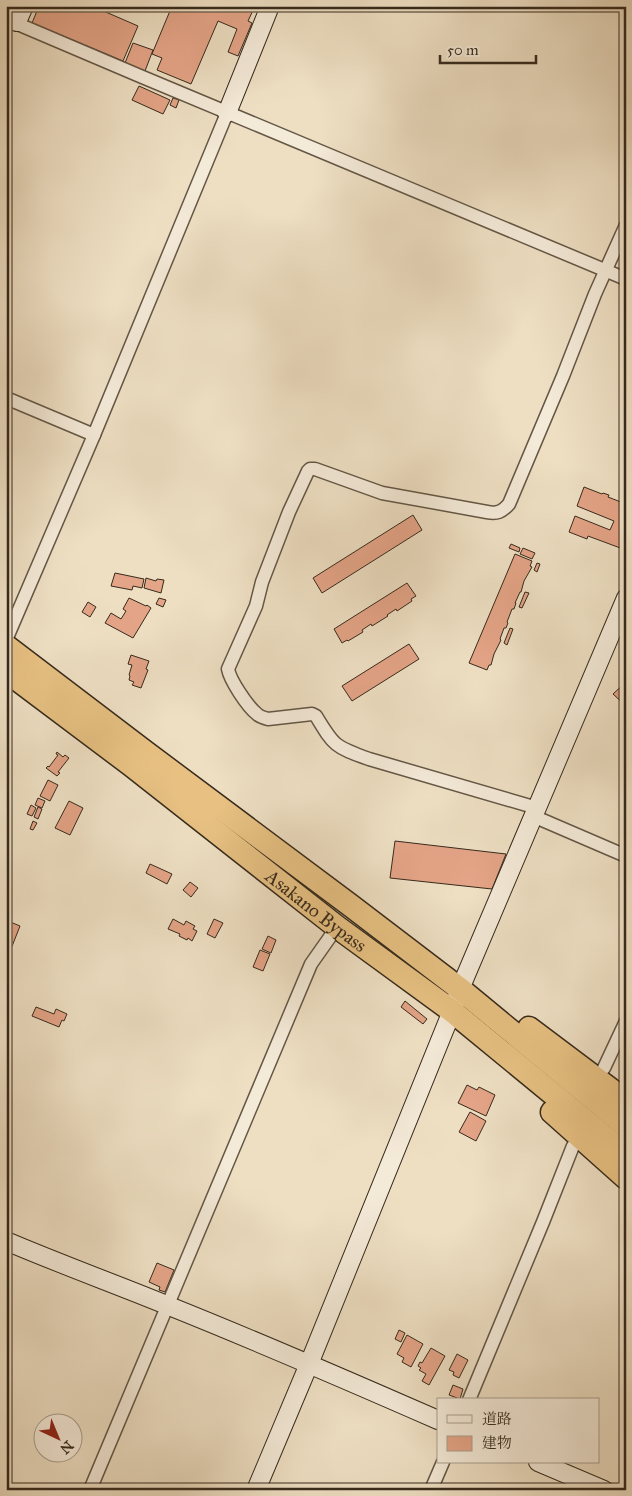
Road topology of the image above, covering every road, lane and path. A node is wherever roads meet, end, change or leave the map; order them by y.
1 (270, 6) edge
2 (16, 16) edge
3 (227, 113) junction
4 (626, 225) edge
5 (606, 271) junction
6 (626, 279) edge
7 (6, 398) edge
8 (94, 435) junction
9 (626, 598) edge
10 (6, 640) edge
11 (6, 646) edge
12 (6, 671) edge
13 (535, 812) junction
14 (626, 856) edge
15 (337, 926) junction
16 (460, 989) junction
17 (452, 1011) junction
18 (626, 1020) edge
19 (604, 1068) dead end
20 (626, 1100) edge
21 (626, 1126) edge
22 (574, 1139) junction
23 (626, 1154) edge
24 (626, 1178) edge
25 (6, 1240) edge
26 (168, 1305) junction
27 (309, 1364) junction
28 (470, 1398) edge
29 (437, 1420) edge
30 (442, 1464) edge
31 (543, 1464) edge
32 (90, 1490) edge
33 (256, 1490) edge
34 (431, 1490) edge
35 (604, 1490) edge

1 - 3 street
2 - 3 street
3 - 5 street
3 - 8 street
4 - 5 street
5 - 6 street
5 - 13 street
7 - 8 street
8 - 10 street
9 - 13 street
11 - 16 highway, Asakano Bypass
12 - 15 highway, Asakano Bypass
13 - 14 street
13 - 16 street
15 - 17 highway, Asakano Bypass
15 - 26 street
16 - 17 street
16 - 20 highway
16 - 21 highway, Asakano Bypass
17 - 22 highway
17 - 23 highway, Asakano Bypass
17 - 27 street
18 - 19 street
22 - 24 highway
22 - 28 street
25 - 26 street
26 - 27 street
26 - 32 street
27 - 29 street
27 - 33 street
30 - 34 street
31 - 35 street

